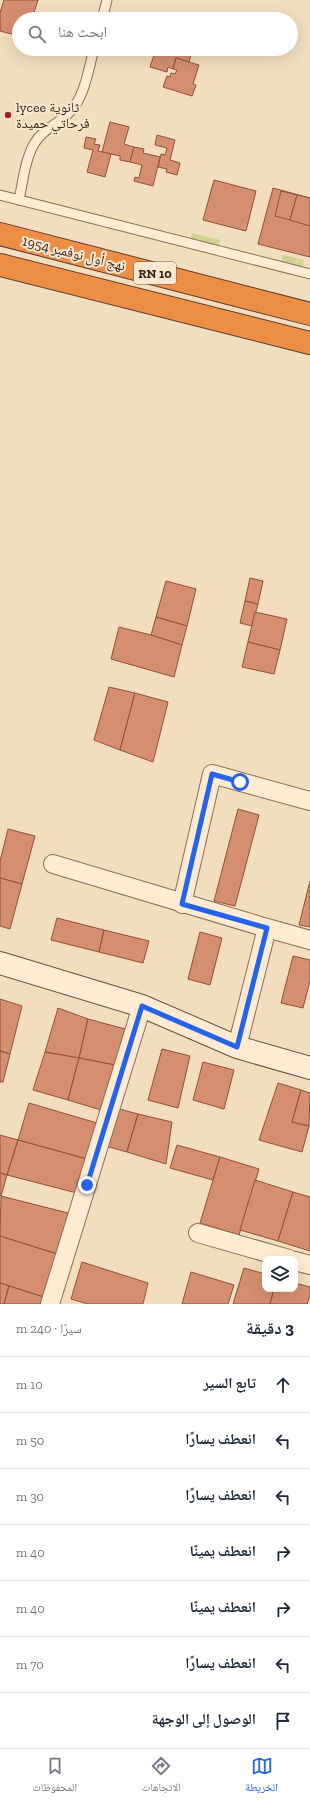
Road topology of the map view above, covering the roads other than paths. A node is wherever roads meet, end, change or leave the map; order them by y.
1 (107, 0) edge
2 (104, 12) edge
3 (92, 56) edge
4 (0, 195) edge
5 (19, 200) junction
6 (0, 234) edge
7 (0, 265) edge
8 (310, 274) edge
9 (227, 292) junction
10 (310, 314) edge
11 (221, 320) junction
12 (310, 343) edge
13 (310, 801) edge
14 (53, 864) dead end
15 (182, 904) junction
16 (267, 928) junction
17 (310, 940) edge
18 (0, 963) edge
19 (142, 1006) junction
20 (237, 1047) junction
21 (310, 1068) edge
22 (198, 1233) dead end
23 (278, 1256) edge
24 (298, 1262) edge
25 (310, 1265) edge
26 (50, 1304) edge

1 - 2 lane
3 - 5 lane
4 - 5 lane
5 - 8 lane
6 - 9 highway, نهج أول نوفمبر 1954 / RN 10
7 - 11 highway, RN 10
9 - 10 highway, نهج أول نوفمبر 1954 / RN 10
9 - 11 highway
11 - 12 highway, RN 10
13 - 15 street
14 - 15 street
15 - 16 street
16 - 17 street
16 - 20 street
18 - 19 street
19 - 20 street
19 - 26 street
20 - 21 street
22 - 23 street
24 - 25 street

